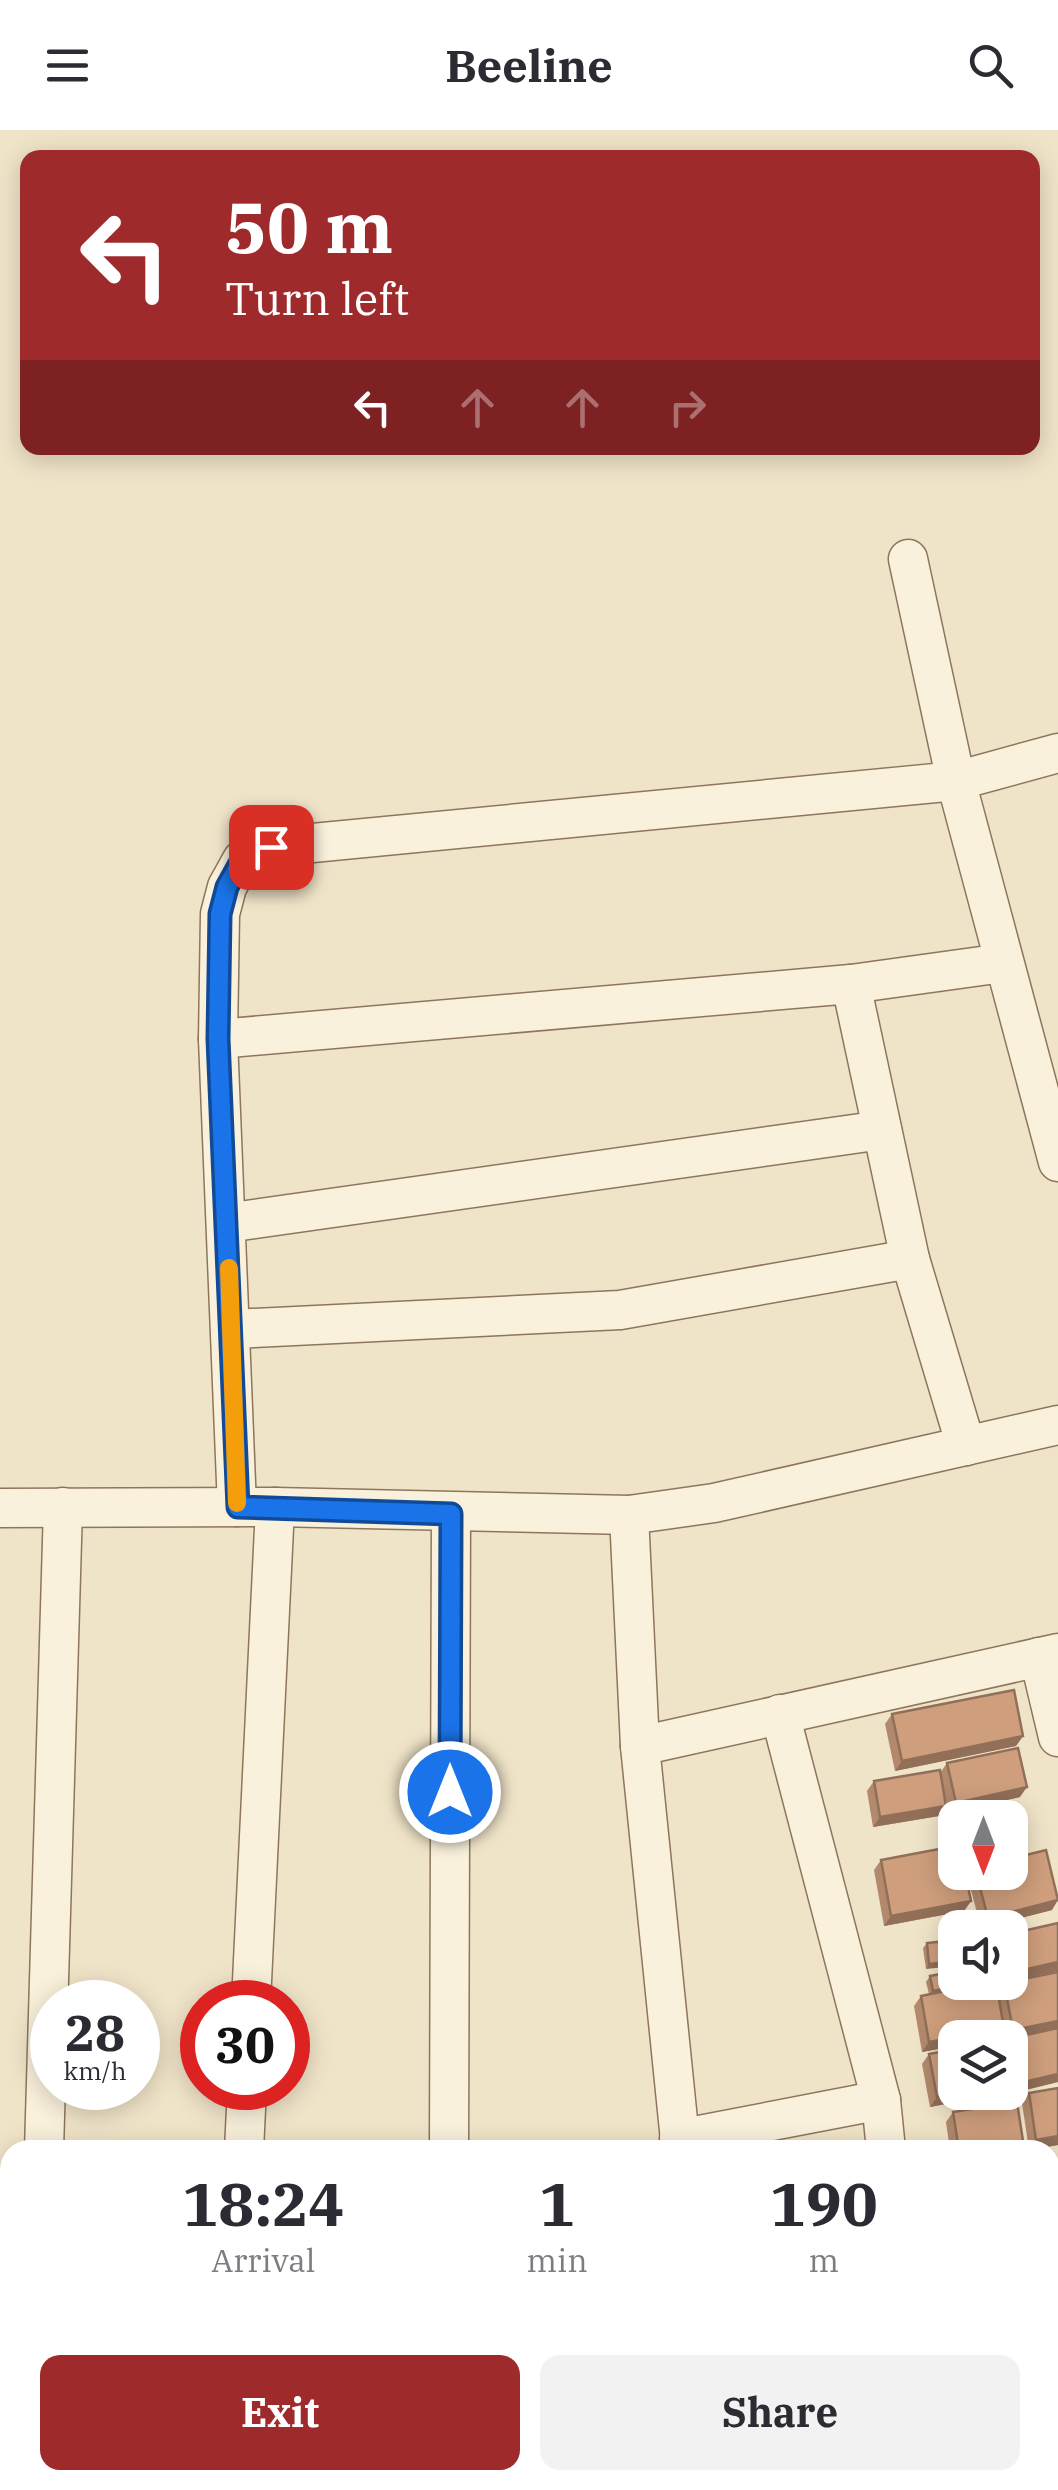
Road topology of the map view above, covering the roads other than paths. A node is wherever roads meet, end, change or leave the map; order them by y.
1 (908, 559) dead end
2 (1058, 754) edge
3 (956, 781) junction
4 (1003, 963) junction
5 (851, 984) junction
6 (218, 1039) junction
7 (882, 1130) junction
8 (1058, 1162) edge
9 (226, 1223) junction
10 (910, 1259) junction
11 (233, 1329) junction
12 (1058, 1425) edge
13 (966, 1446) junction
14 (63, 1507) junction
15 (256, 1507) junction
16 (0, 1508) edge
17 (451, 1514) junction
18 (629, 1515) junction
19 (1048, 1655) edge
20 (780, 1714) junction
21 (1058, 1737) edge
22 (640, 1746) junction
23 (251, 1980) edge
24 (881, 2100) junction
25 (246, 2110) edge
26 (44, 2140) edge
27 (244, 2140) edge
28 (449, 2140) edge
29 (680, 2140) edge
30 (698, 2140) edge
31 (885, 2140) edge

1 - 3 street
2 - 3 street
3 - 4 street
3 - 6 street
4 - 5 street
4 - 8 street
5 - 6 street
5 - 7 street
6 - 9 street
7 - 9 street
7 - 10 street
9 - 11 street
10 - 11 street
10 - 13 street
11 - 15 street
12 - 13 street
13 - 18 street
14 - 15 street
14 - 16 street
14 - 26 street
15 - 17 street
15 - 23 street
17 - 18 street
17 - 28 street
18 - 22 street
19 - 20 street
19 - 21 street
20 - 22 street
20 - 24 street
22 - 29 street
24 - 30 street
24 - 31 street
25 - 27 street

